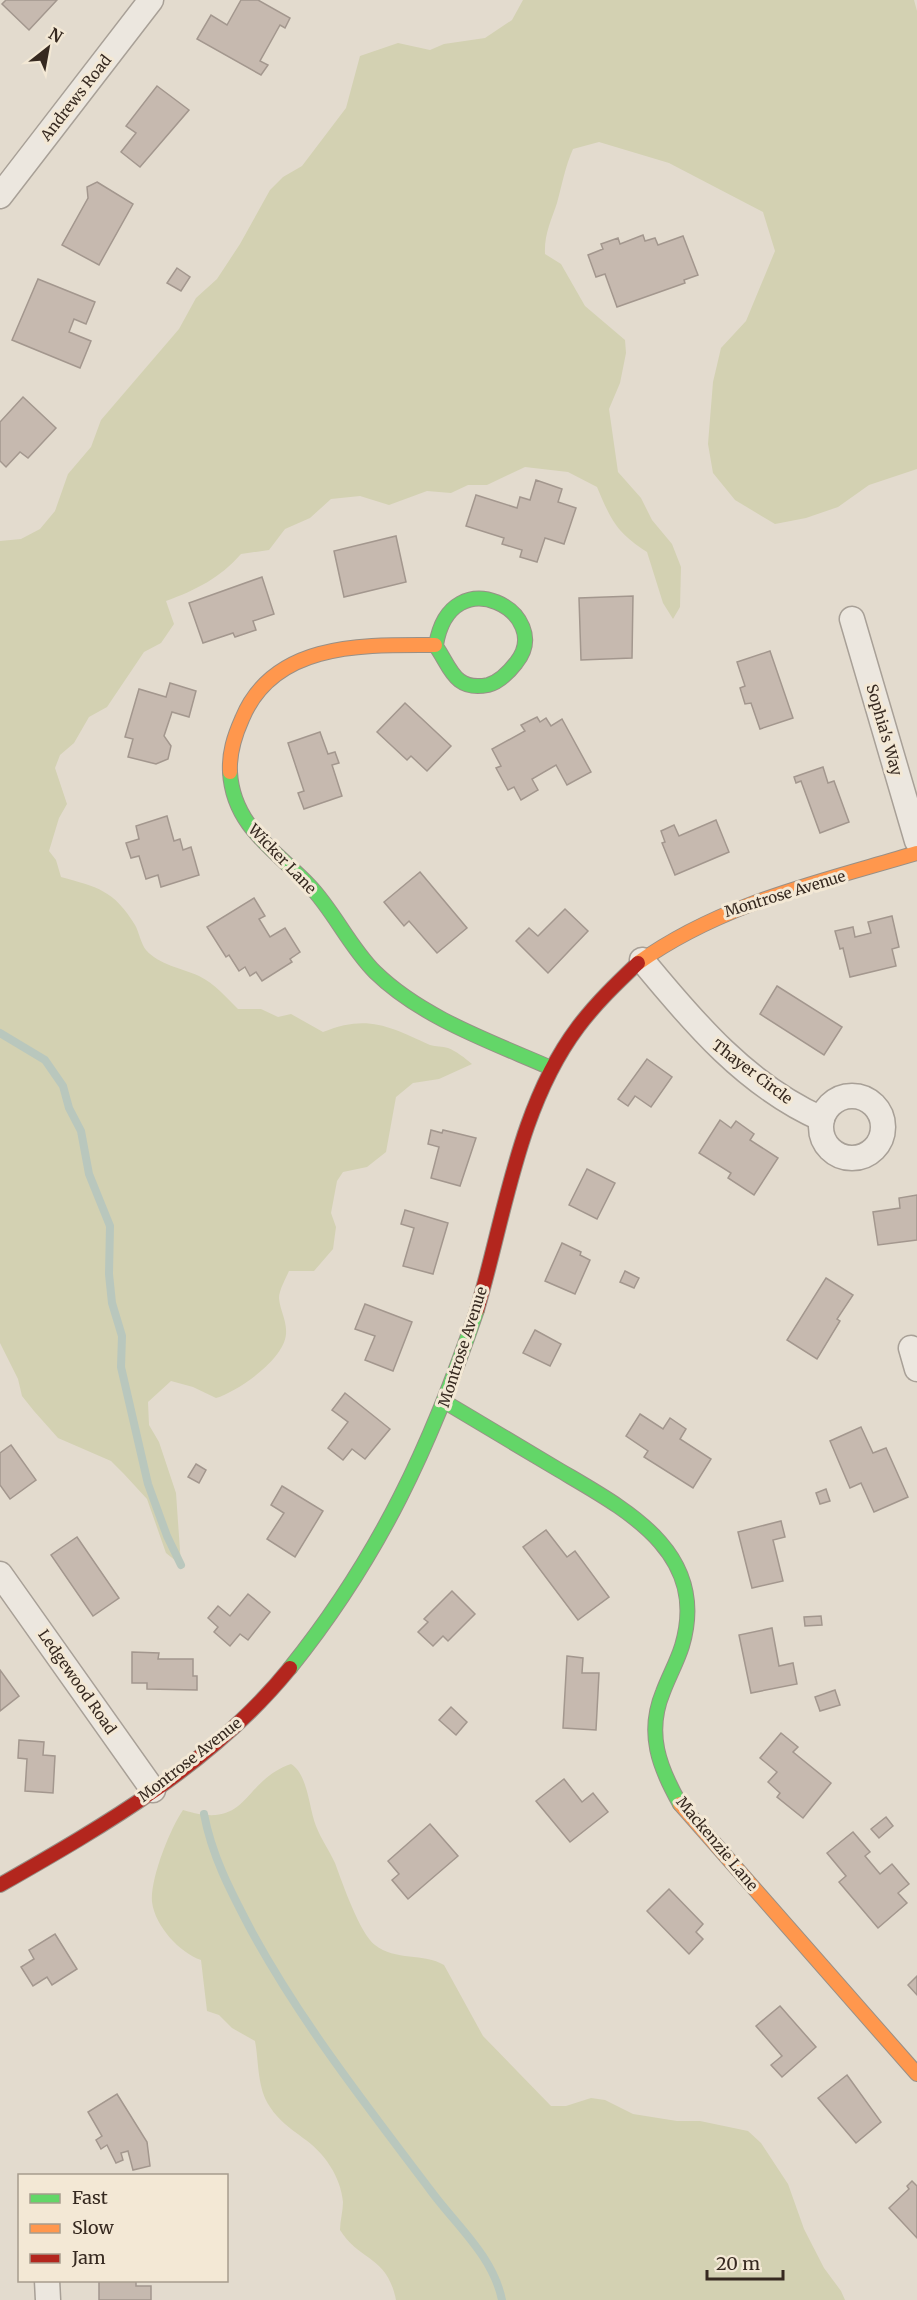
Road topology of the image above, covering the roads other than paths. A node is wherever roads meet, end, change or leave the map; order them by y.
1 (151, 0) edge
2 (0, 196) edge
3 (852, 619) dead end
4 (436, 645) junction
5 (917, 841) edge
6 (917, 853) edge
7 (642, 960) junction
8 (551, 1068) junction
9 (822, 1119) dead end
10 (445, 1402) junction
11 (0, 1574) edge
12 (153, 1790) junction
13 (0, 1886) edge
14 (917, 2074) edge
15 (47, 2282) edge
16 (48, 2300) edge

1 - 2 street, Andrews Road
3 - 5 street, Sophia's Way
4 - 4 street
4 - 8 street, Wicker Lane
6 - 7 street, Montrose Avenue
7 - 8 street, Montrose Avenue
7 - 9 street, Thayer Circle
8 - 10 street, Montrose Avenue
10 - 12 street, Montrose Avenue
10 - 14 street, Mackenzie Lane
11 - 12 street, Ledgewood Road
12 - 13 street, Montrose Avenue
15 - 16 street

